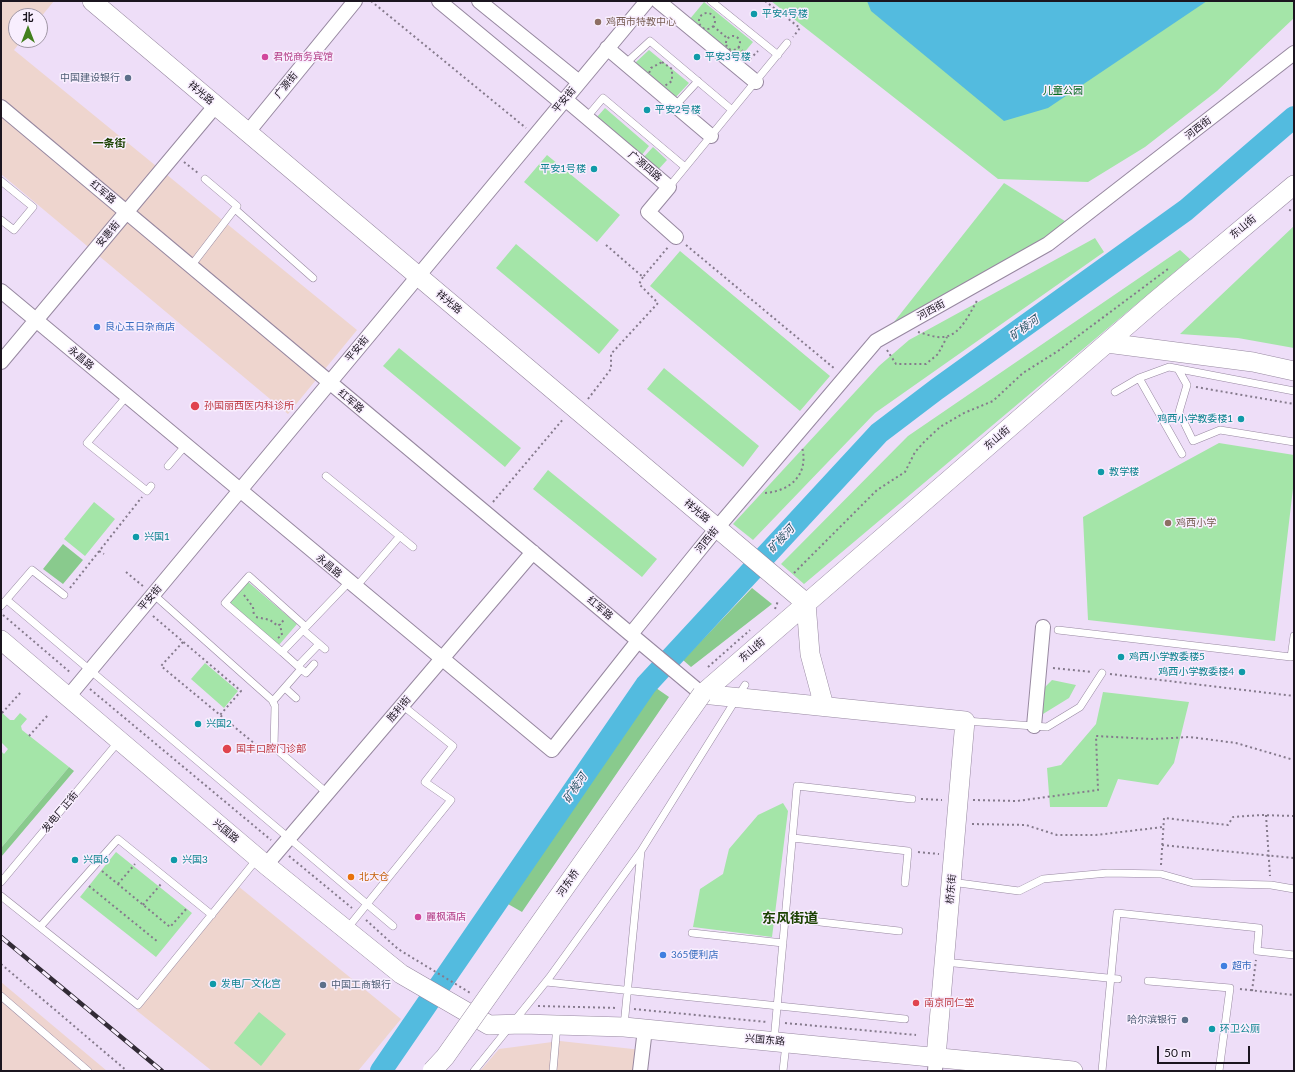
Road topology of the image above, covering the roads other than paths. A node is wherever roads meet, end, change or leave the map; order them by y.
1 (92, 1) edge
2 (355, 1) edge
3 (439, 1) edge
4 (479, 1) edge
5 (647, 1) edge
6 (658, 1) edge
7 (711, 1) edge
8 (787, 43) road end
9 (607, 48) junction
10 (1294, 53) edge
11 (778, 55) junction
12 (625, 64) junction
13 (698, 81) junction
14 (579, 82) junction
15 (756, 82) junction
16 (564, 101) junction
17 (216, 105) junction
18 (675, 106) junction
19 (1, 107) edge
20 (732, 110) junction
21 (588, 117) junction
22 (248, 132) junction
23 (711, 136) junction
24 (685, 167) junction
25 (205, 179) road end
26 (1, 181) edge
27 (1294, 185) edge
28 (669, 187) junction
29 (235, 208) junction
30 (126, 212) junction
31 (1, 220) edge
32 (676, 237) road end
33 (191, 266) junction
34 (418, 276) junction
35 (313, 278) dead end
36 (1, 291) edge
37 (36, 320) junction
38 (1108, 342) junction
39 (1, 362) edge
40 (1178, 369) junction
41 (1294, 371) edge
42 (1138, 378) junction
43 (329, 382) junction
44 (1294, 391) edge
45 (1115, 392) dead end
46 (126, 396) junction
47 (1294, 442) edge
48 (186, 446) junction
49 (1182, 454) dead end
50 (168, 466) dead end
51 (326, 476) dead end
52 (149, 489) road end
53 (239, 491) junction
54 (717, 528) junction
55 (400, 536) junction
56 (413, 547) dead end
57 (533, 552) junction
58 (352, 585) junction
59 (153, 594) junction
60 (64, 595) road end
61 (7, 600) junction
62 (806, 603) junction
63 (1, 606) edge
64 (1043, 627) dead end
65 (304, 628) junction
66 (1058, 630) dead end
67 (1294, 636) edge
68 (633, 637) junction
69 (1, 640) edge
70 (282, 652) junction
71 (1293, 657) edge
72 (441, 660) junction
73 (314, 664) dead end
74 (300, 668) junction
75 (90, 670) junction
76 (1102, 674) road end
77 (285, 688) junction
78 (696, 689) junction
79 (741, 691) junction
80 (68, 697) junction
81 (296, 698) dead end
82 (273, 701) junction
83 (402, 705) junction
84 (824, 706) junction
85 (965, 721) junction
86 (1034, 726) junction
87 (120, 741) junction
88 (327, 793) junction
89 (912, 799) road end
90 (793, 838) junction
91 (285, 843) junction
92 (641, 850) junction
93 (262, 862) junction
94 (1, 882) edge
95 (951, 882) junction
96 (905, 883) dead end
97 (1294, 889) edge
98 (1, 896) edge
99 (366, 904) junction
100 (212, 915) junction
101 (785, 918) junction
102 (393, 926) dead end
103 (40, 928) junction
104 (346, 930) junction
105 (899, 931) dead end
106 (692, 933) dead end
107 (783, 943) junction
108 (1294, 955) edge
109 (944, 962) junction
110 (1114, 978) junction
111 (1148, 981) dead end
112 (546, 982) junction
113 (628, 990) junction
114 (1, 996) edge
115 (777, 1006) junction
116 (460, 1008) joint
117 (625, 1018) junction
118 (905, 1019) dead end
119 (512, 1025) junction
120 (557, 1025) junction
121 (645, 1029) junction
122 (780, 1041) junction
123 (935, 1064) edge
124 (88, 1071) edge
125 (432, 1071) edge
126 (474, 1071) edge
127 (553, 1071) edge
128 (640, 1071) edge
129 (783, 1071) edge
130 (1073, 1071) edge
131 (1102, 1071) edge
132 (1219, 1071) edge

1 - 17 main road, 祥光路
2 - 22 street, 广源街
3 - 16 street, 广源四路
4 - 14 street
5 - 9 street, 平安街
6 - 15 street
7 - 11 lane
8 - 11 lane
9 - 12 street
9 - 14 street, 平安街
10 - 54 street, 河西街
11 - 15 lane
12 - 13 lane
12 - 18 street
13 - 18 lane
13 - 20 lane
14 - 16 street, 平安街
15 - 20 lane
16 - 21 street, 广源四路
16 - 34 street, 平安街
17 - 22 main road, 祥光路
17 - 30 street, 安惠街
18 - 23 street
19 - 30 street, 红军路
20 - 23 lane
21 - 24 lane
21 - 28 street, 广源四路
22 - 34 main road, 祥光路
23 - 24 lane
24 - 28 lane
25 - 29 lane
26 - 31 lane
27 - 38 main road, 东山街
28 - 32 street, 广源四路
29 - 33 lane
29 - 35 lane
30 - 33 street, 红军路
30 - 37 street, 安惠街
33 - 43 street, 红军路
34 - 43 street, 平安街
34 - 54 main road, 祥光路
36 - 37 street, 永昌路
37 - 39 street, 安惠街
37 - 46 street, 永昌路
38 - 41 main road
38 - 62 main road, 东山街
40 - 42 lane
40 - 44 lane
40 - 47 lane
42 - 45 lane
42 - 49 lane
43 - 53 street, 平安街
43 - 57 street, 红军路
46 - 48 street, 永昌路
46 - 52 lane
48 - 50 lane
48 - 53 street, 永昌路
51 - 55 lane
53 - 58 street, 永昌路
53 - 59 street, 平安街
54 - 62 main road, 祥光路
54 - 68 street, 河西街
55 - 56 lane
55 - 58 lane
57 - 68 street, 红军路
57 - 72 street, 胜利街
58 - 65 lane
58 - 72 street, 永昌路
59 - 75 street, 平安街
59 - 82 lane
60 - 61 lane
61 - 63 lane
61 - 75 lane
62 - 78 main road, 东山街
62 - 84 main road
64 - 86 street
65 - 70 lane
65 - 70 lane
65 - 74 lane
66 - 71 lane
67 - 71 lane
68 - 72 street, 永昌路
68 - 78 street, 红军路
69 - 80 main road, 兴国路
70 - 74 lane
72 - 83 street, 胜利街
73 - 74 lane
74 - 77 lane
75 - 80 street, 平安街
75 - 91 lane
76 - 86 lane
77 - 81 lane
77 - 82 lane
78 - 79 main road
78 - 125 main road, 河东桥, bridge
79 - 84 main road
79 - 92 lane
80 - 87 main road, 兴国路
82 - 88 lane
83 - 88 street, 胜利街
83 - 99 lane
84 - 85 main road
85 - 86 lane
85 - 95 main road, 桥东街
87 - 93 main road, 兴国路
87 - 94 lane, 发电厂正街
88 - 91 street, 胜利街
89 - 90 lane
90 - 96 lane
90 - 101 lane
91 - 93 street, 胜利街
91 - 99 lane
92 - 112 lane
92 - 113 lane
93 - 100 lane
93 - 104 main road, 兴国路
95 - 97 lane
95 - 109 main road, 桥东街
98 - 103 lane
99 - 102 lane
99 - 104 lane
100 - 103 lane
100 - 103 lane
101 - 105 lane
101 - 107 lane
104 - 116 main road, 兴国路
106 - 107 lane
107 - 115 lane
108 - 110 lane
109 - 110 lane
109 - 123 main road, 桥东街
110 - 131 lane
111 - 132 lane
112 - 113 lane
112 - 119 lane
113 - 115 lane
113 - 117 lane
114 - 124 lane
115 - 118 lane
115 - 122 lane
116 - 119 main road, 兴国东路
117 - 120 main road, 兴国东路
117 - 121 main road, 兴国东路
119 - 120 main road, 兴国东路
119 - 126 lane
120 - 127 lane
121 - 122 main road, 兴国东路
121 - 128 street
122 - 123 main road, 兴国东路
122 - 129 lane
123 - 130 main road, 兴国东路

